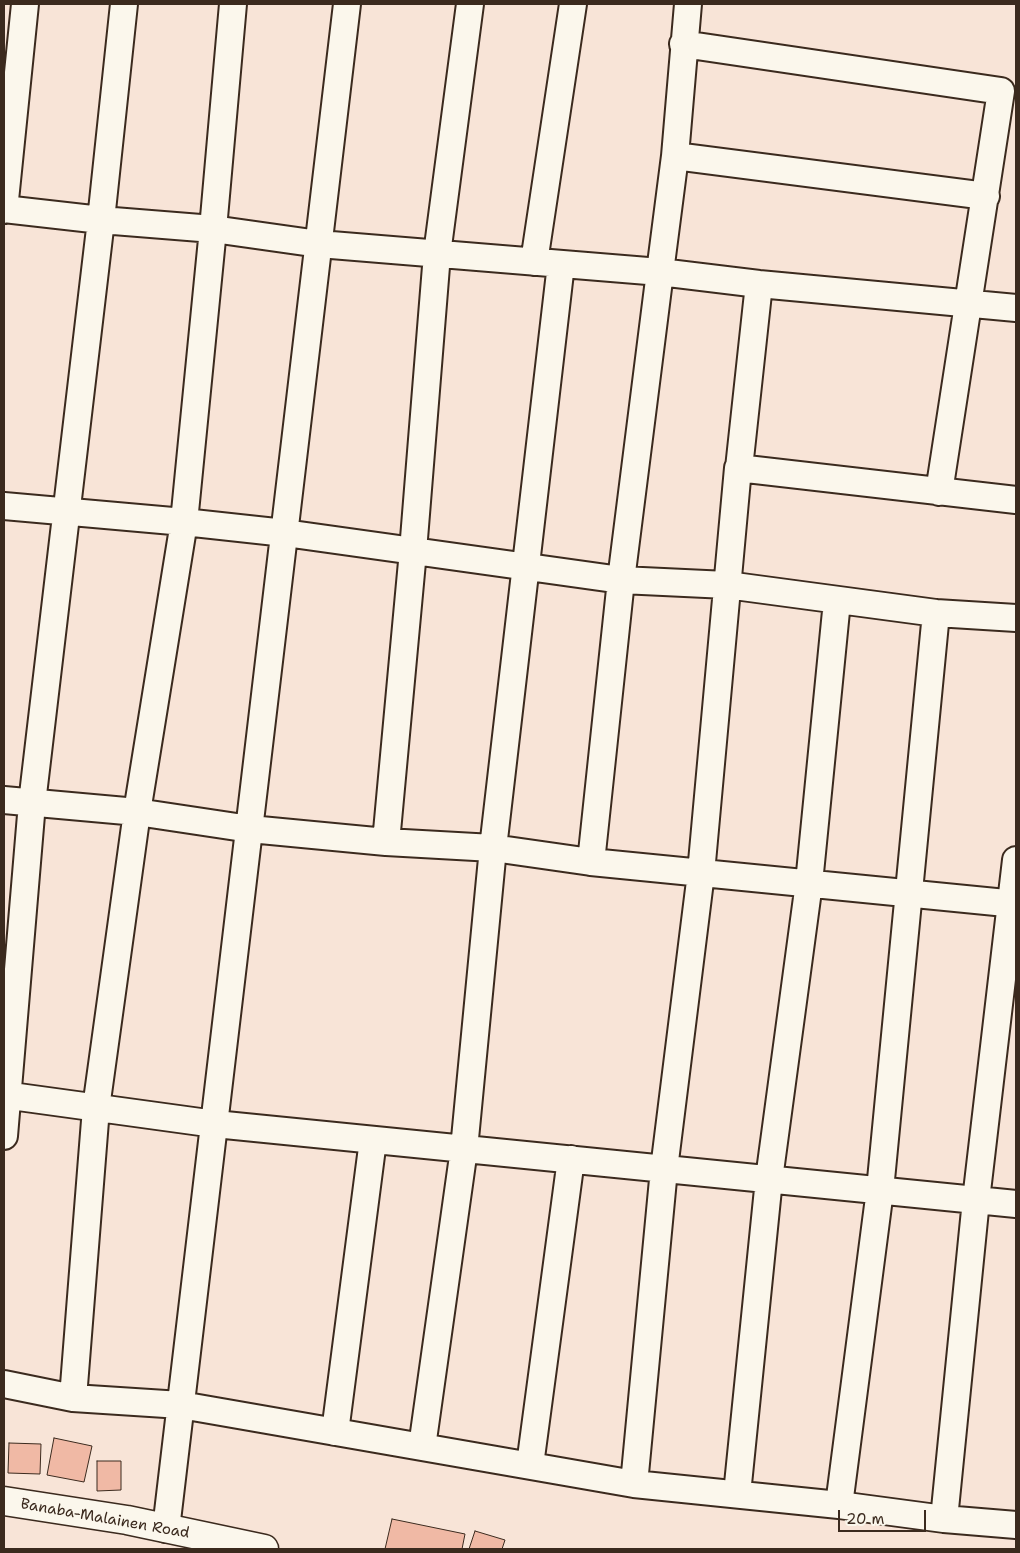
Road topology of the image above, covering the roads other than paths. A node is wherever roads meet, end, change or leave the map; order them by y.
1 (25, 4) edge
2 (124, 4) edge
3 (232, 4) edge
4 (347, 4) edge
5 (470, 4) edge
6 (573, 4) edge
7 (688, 4) edge
8 (683, 44) junction
9 (675, 156) junction
10 (986, 196) junction
11 (4, 209) edge
12 (101, 220) junction
13 (213, 229) junction
14 (319, 244) junction
15 (436, 254) junction
16 (534, 262) junction
17 (561, 264) junction
18 (660, 272) junction
19 (758, 284) junction
20 (968, 303) junction
21 (1016, 308) edge
22 (740, 468) junction
23 (939, 492) junction
24 (1016, 500) edge
25 (4, 506) edge
26 (67, 512) junction
27 (184, 522) junction
28 (285, 534) junction
29 (412, 551) junction
30 (526, 567) junction
31 (621, 580) junction
32 (727, 585) junction
33 (837, 601) junction
34 (936, 612) junction
35 (1016, 618) edge
36 (4, 800) edge
37 (32, 803) junction
38 (137, 812) junction
39 (250, 829) junction
40 (386, 842) junction
41 (492, 848) junction
42 (1016, 860) edge
43 (591, 862) junction
44 (701, 873) junction
45 (810, 883) junction
46 (908, 894) junction
47 (1014, 904) edge
48 (6, 1096) edge
49 (96, 1108) junction
50 (215, 1124) junction
51 (4, 1136) edge
52 (373, 1140) junction
53 (464, 1149) junction
54 (570, 1159) junction
55 (664, 1168) junction
56 (768, 1179) junction
57 (880, 1190) junction
58 (976, 1200) junction
59 (1016, 1204) edge
60 (4, 1384) edge
61 (73, 1398) junction
62 (181, 1405) junction
63 (335, 1432) junction
64 (422, 1447) junction
65 (530, 1466) junction
66 (634, 1484) junction
67 (737, 1494) junction
68 (4, 1500) edge
69 (839, 1505) junction
70 (944, 1519) junction
71 (1016, 1525) edge
72 (166, 1529) junction
73 (264, 1549) edge

1 - 11 street
2 - 12 street
3 - 13 street
4 - 14 street
5 - 15 street
6 - 16 street
7 - 8 street
8 - 9 street
8 - 10 street
9 - 10 street
9 - 18 street
10 - 20 street
11 - 12 street
12 - 13 street
12 - 26 street
13 - 14 street
13 - 27 street
14 - 15 street
14 - 28 street
15 - 16 street
15 - 29 street
16 - 17 street
17 - 18 street
17 - 30 street
18 - 19 street
18 - 31 street
19 - 20 street
19 - 22 street
20 - 21 street
20 - 23 street
22 - 23 street
22 - 32 street
23 - 24 street
25 - 26 street
26 - 27 street
26 - 37 street
27 - 28 street
27 - 38 street
28 - 29 street
28 - 39 street
29 - 30 street
29 - 40 street
30 - 31 street
30 - 41 street
31 - 32 street
31 - 43 street
32 - 33 street
32 - 44 street
33 - 34 street
33 - 45 street
34 - 35 street
34 - 46 street
36 - 37 street
37 - 38 street
37 - 48 street
38 - 39 street
38 - 49 street
39 - 40 street
39 - 50 street
40 - 41 street
41 - 43 street
41 - 53 street
42 - 47 street
43 - 44 street
44 - 45 street
44 - 55 street
45 - 46 street
45 - 56 street
46 - 47 street
46 - 57 street
47 - 58 street
48 - 49 street
48 - 51 street
49 - 50 street
49 - 61 street
50 - 52 street
50 - 62 street
52 - 53 street
52 - 63 street
53 - 54 street
53 - 64 street
54 - 55 street
54 - 65 street
55 - 56 street
55 - 66 street
56 - 57 street
56 - 67 street
57 - 58 street
57 - 69 street
58 - 59 street
58 - 70 street
60 - 61 street
61 - 62 street
62 - 63 street
62 - 72 street
63 - 64 street
64 - 65 street
65 - 66 street
66 - 67 street
67 - 69 street
68 - 72 street, Banaba-Malainen Road
69 - 70 street
70 - 71 street
72 - 73 street, Banaba-Malainen Road

